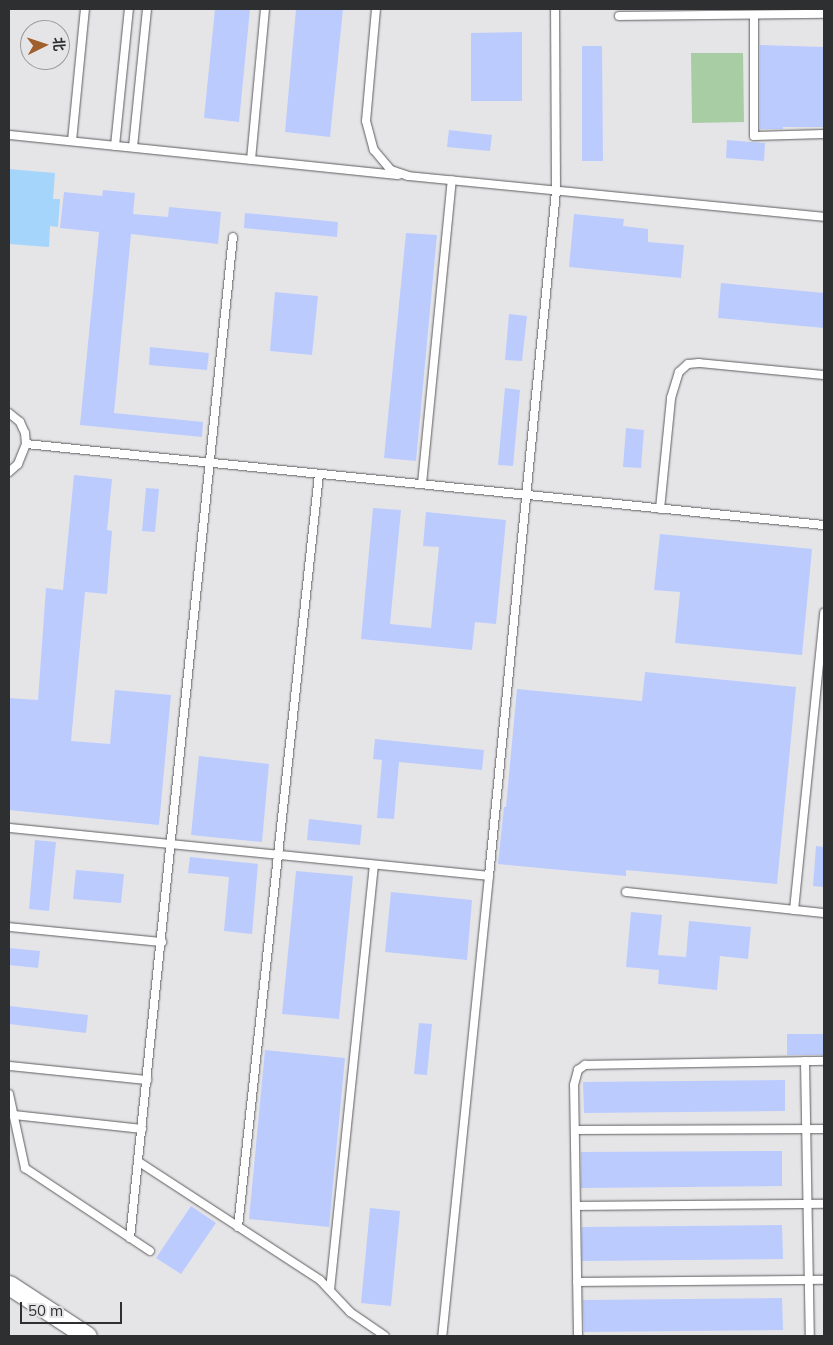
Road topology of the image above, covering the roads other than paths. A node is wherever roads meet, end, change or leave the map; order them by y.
1 (85, 9) edge
2 (129, 9) edge
3 (147, 9) edge
4 (265, 9) edge
5 (376, 9) edge
6 (555, 9) edge
7 (824, 14) edge
8 (754, 15) junction
9 (619, 16) dead end
10 (824, 134) edge
11 (9, 135) edge
12 (72, 141) junction
13 (115, 146) junction
14 (133, 148) junction
15 (251, 160) junction
16 (408, 176) junction
17 (452, 180) junction
18 (556, 190) junction
19 (824, 217) edge
20 (233, 237) dead end
21 (824, 375) edge
22 (9, 413) edge
23 (26, 444) junction
24 (210, 463) junction
25 (9, 472) edge
26 (319, 474) junction
27 (422, 484) junction
28 (526, 495) junction
29 (660, 509) junction
30 (824, 525) edge
31 (824, 613) edge
32 (9, 828) edge
33 (171, 844) junction
34 (278, 855) junction
35 (374, 865) junction
36 (488, 876) junction
37 (626, 892) dead end
38 (794, 910) junction
39 (824, 913) edge
40 (9, 927) edge
41 (162, 942) junction
42 (805, 1061) junction
43 (824, 1061) edge
44 (9, 1066) edge
45 (148, 1080) junction
46 (9, 1094) edge
47 (14, 1115) junction
48 (142, 1129) junction
49 (806, 1129) junction
50 (824, 1129) edge
51 (575, 1130) junction
52 (139, 1162) junction
53 (808, 1204) junction
54 (824, 1204) edge
55 (576, 1206) junction
56 (238, 1227) junction
57 (130, 1238) junction
58 (150, 1251) dead end
59 (809, 1280) junction
60 (824, 1280) edge
61 (577, 1282) junction
62 (9, 1285) edge
63 (330, 1290) junction
64 (372, 1333) edge
65 (87, 1336) edge
66 (385, 1336) edge
67 (442, 1336) edge
68 (578, 1336) edge
69 (810, 1336) edge

1 - 12 lane
2 - 13 lane
3 - 14 lane
4 - 15 lane
5 - 16 lane
6 - 18 lane
7 - 8 lane
8 - 9 lane
8 - 10 lane
11 - 12 lane
12 - 13 lane
13 - 14 lane
14 - 15 lane
15 - 16 lane
16 - 17 lane
17 - 18 lane
17 - 27 lane
18 - 19 lane
18 - 28 lane
20 - 24 lane
21 - 29 lane
22 - 23 lane
23 - 24 lane
23 - 25 lane
24 - 26 lane
24 - 33 lane
26 - 27 lane
26 - 34 lane
27 - 28 lane
28 - 29 lane
28 - 36 lane
29 - 30 lane
31 - 38 lane
32 - 33 lane
33 - 34 lane
33 - 41 lane
34 - 35 lane
34 - 56 lane
35 - 36 lane
35 - 63 lane
36 - 67 lane
37 - 38 lane
38 - 39 lane
40 - 41 lane
41 - 45 lane
42 - 43 lane
42 - 49 lane
42 - 51 lane
44 - 45 lane
45 - 48 lane
46 - 47 lane
47 - 48 lane
47 - 57 lane
48 - 52 lane
49 - 50 lane
49 - 51 lane
49 - 53 lane
51 - 55 lane
52 - 56 lane
52 - 57 lane
53 - 54 lane
53 - 55 lane
53 - 59 lane
55 - 61 lane
56 - 63 lane
57 - 58 lane
59 - 60 lane
59 - 61 lane
59 - 69 lane
61 - 68 lane
62 - 65 street
63 - 64 lane
64 - 66 lane

